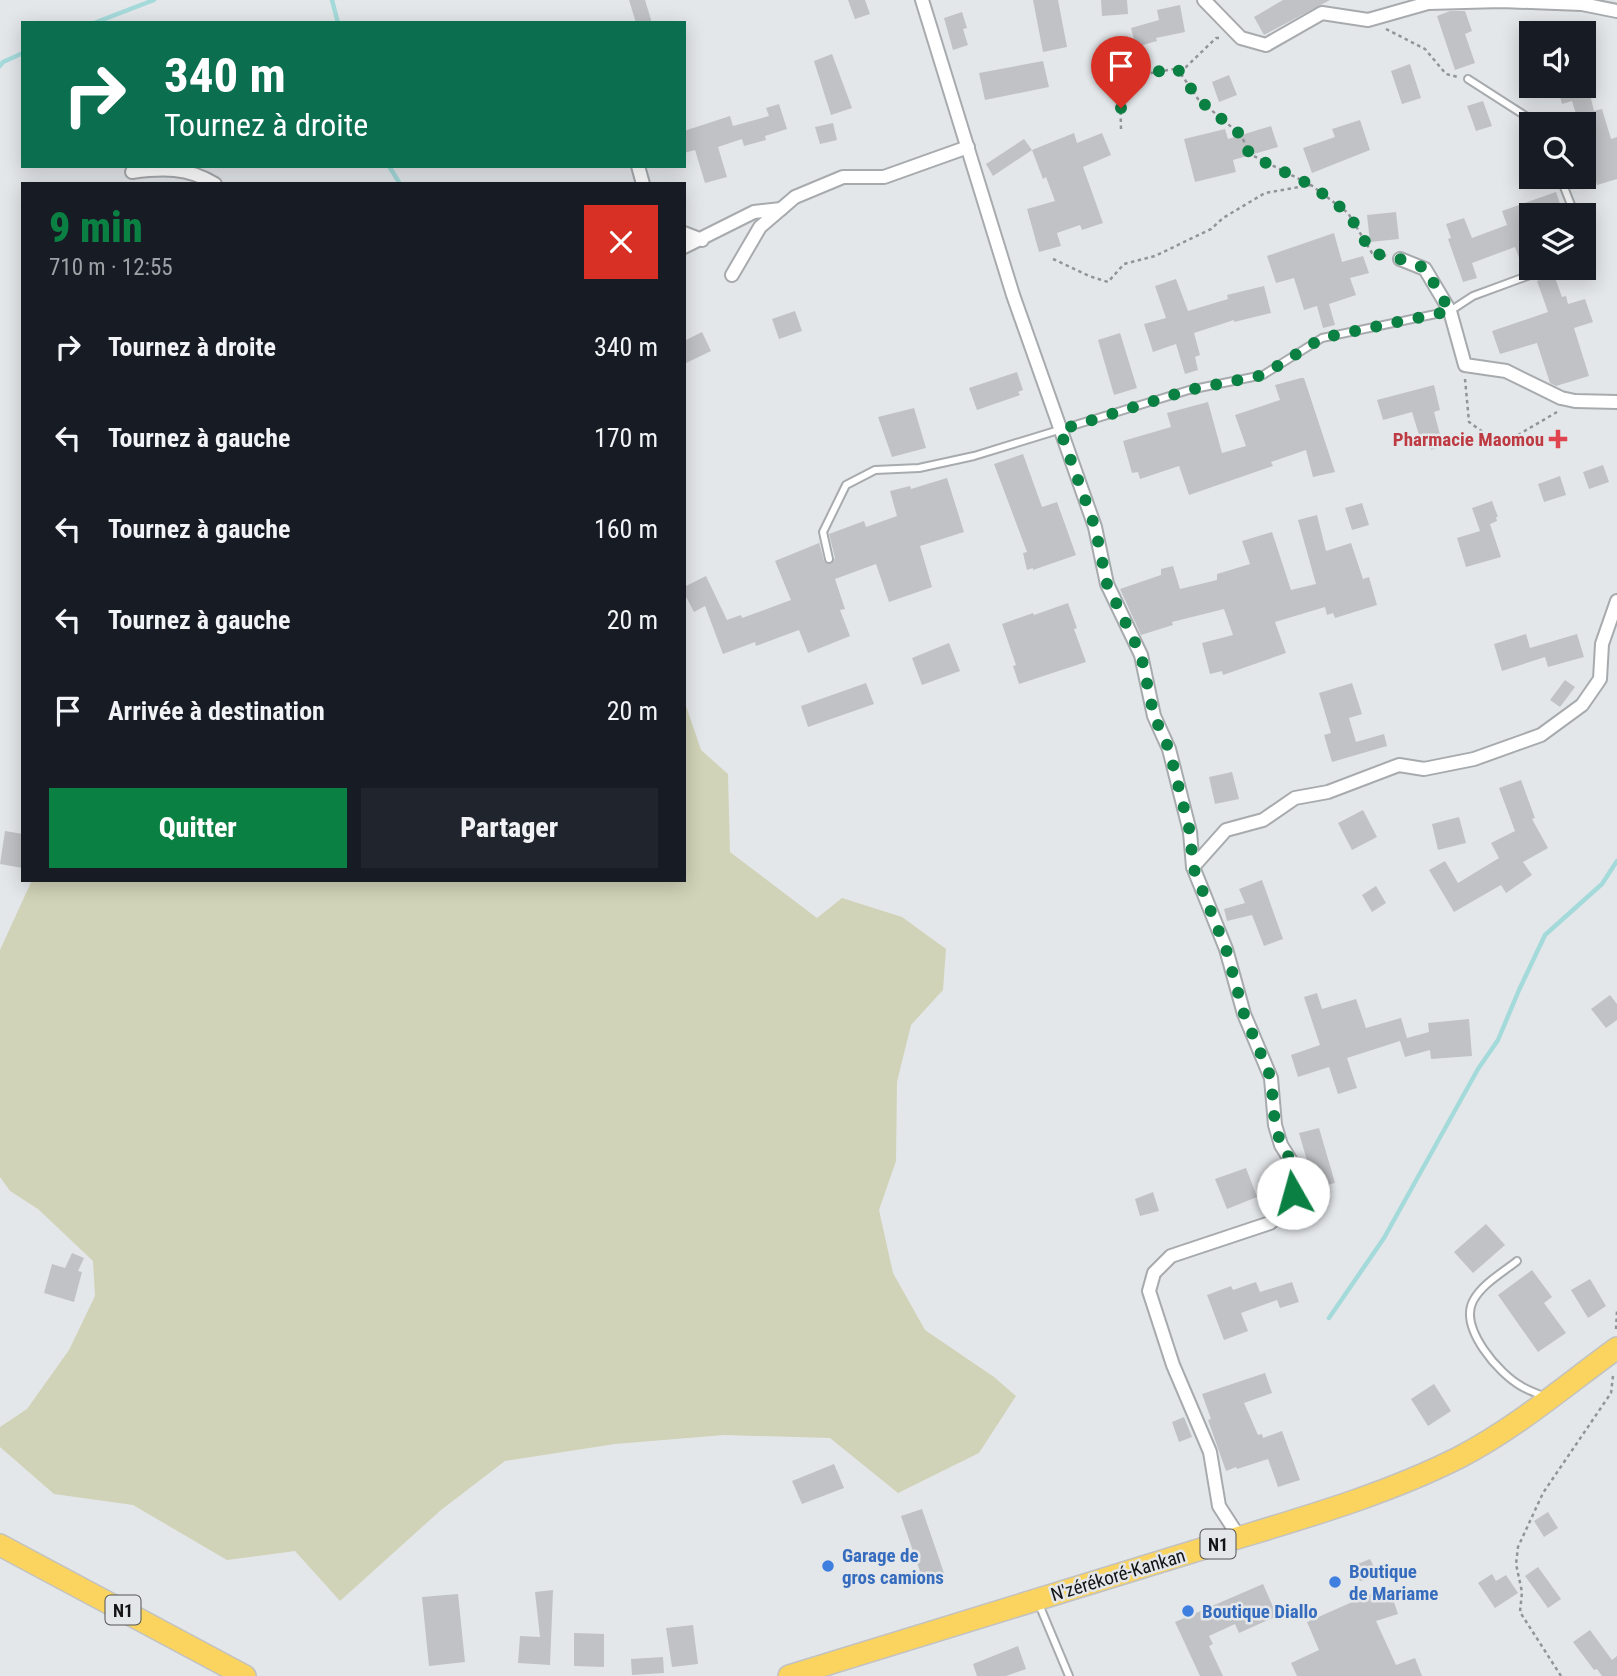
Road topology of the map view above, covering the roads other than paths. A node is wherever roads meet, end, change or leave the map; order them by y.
1 (922, 0) edge
2 (1205, 0) edge
3 (1617, 11) edge
4 (1468, 79) road end
5 (1519, 112) edge
6 (968, 147) junction
7 (170, 168) edge
8 (170, 168) edge
9 (132, 172) dead end
10 (212, 182) edge
11 (782, 209) junction
12 (686, 234) edge
13 (702, 240) junction
14 (686, 246) edge
15 (1400, 259) road end
16 (732, 275) dead end
17 (1519, 279) edge
18 (1450, 311) junction
19 (1617, 402) edge
20 (1060, 430) junction
21 (828, 559) dead end
22 (1617, 601) edge
23 (1193, 867) junction
24 (1517, 1261) dead end
25 (1617, 1348) edge
26 (1548, 1398) junction
27 (1239, 1537) junction
28 (0, 1545) edge
29 (1037, 1601) junction
30 (245, 1676) edge
31 (789, 1676) edge
32 (1069, 1676) edge

1 - 6 street
2 - 3 street
4 - 5 lane
6 - 11 street
6 - 20 street
7 - 10 street
8 - 9 street
11 - 13 street
11 - 16 street
12 - 13 street
13 - 14 street
15 - 18 street
17 - 18 lane
18 - 19 street
18 - 20 lane
20 - 21 lane
20 - 23 street
22 - 23 street
23 - 27 street
24 - 26 lane
25 - 26 highway, N'zérékoré-Kankan / N1
26 - 27 highway, N'zérékoré-Kankan / N1
27 - 29 highway, N'zérékoré-Kankan / N1
28 - 30 highway, N1
29 - 31 highway, N'zérékoré-Kankan / N1
29 - 32 lane

